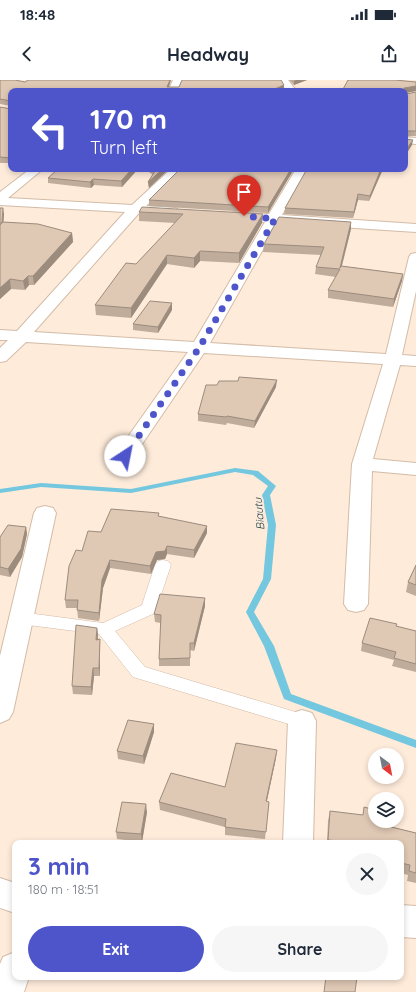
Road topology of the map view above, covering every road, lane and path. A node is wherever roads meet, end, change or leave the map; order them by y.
1 (283, 80) edge
2 (292, 88) edge
3 (33, 172) edge
4 (175, 172) edge
5 (300, 172) edge
6 (0, 199) edge
7 (136, 208) junction
8 (182, 212) edge
9 (221, 215) edge
10 (275, 219) junction
11 (416, 228) edge
12 (416, 257) edge
13 (0, 334) edge
14 (21, 337) junction
15 (199, 348) junction
16 (0, 357) edge
17 (392, 359) junction
18 (416, 362) edge
19 (125, 456) dead end
20 (362, 464) junction
21 (416, 469) edge
22 (45, 513) dead end
23 (163, 565) dead end
24 (356, 604) dead end
25 (20, 618) junction
26 (104, 629) junction
27 (0, 712) edge
28 (302, 721) joint
29 (298, 840) edge
30 (0, 893) edge
31 (12, 897) edge
32 (404, 921) edge
33 (416, 922) edge
34 (12, 978) edge
35 (7, 992) edge

1 - 2 street
3 - 6 street
4 - 7 street
5 - 10 street
6 - 7 street
7 - 8 street
7 - 14 street
9 - 10 street
10 - 11 street
10 - 15 street
12 - 17 street
13 - 14 street
14 - 15 street
14 - 16 street
15 - 17 street
15 - 19 street
17 - 18 street
17 - 20 street
20 - 21 street
20 - 24 street
22 - 25 street
23 - 26 lane
25 - 26 lane
25 - 27 street
26 - 28 lane
28 - 29 street
30 - 31 street
32 - 33 street
34 - 35 street

